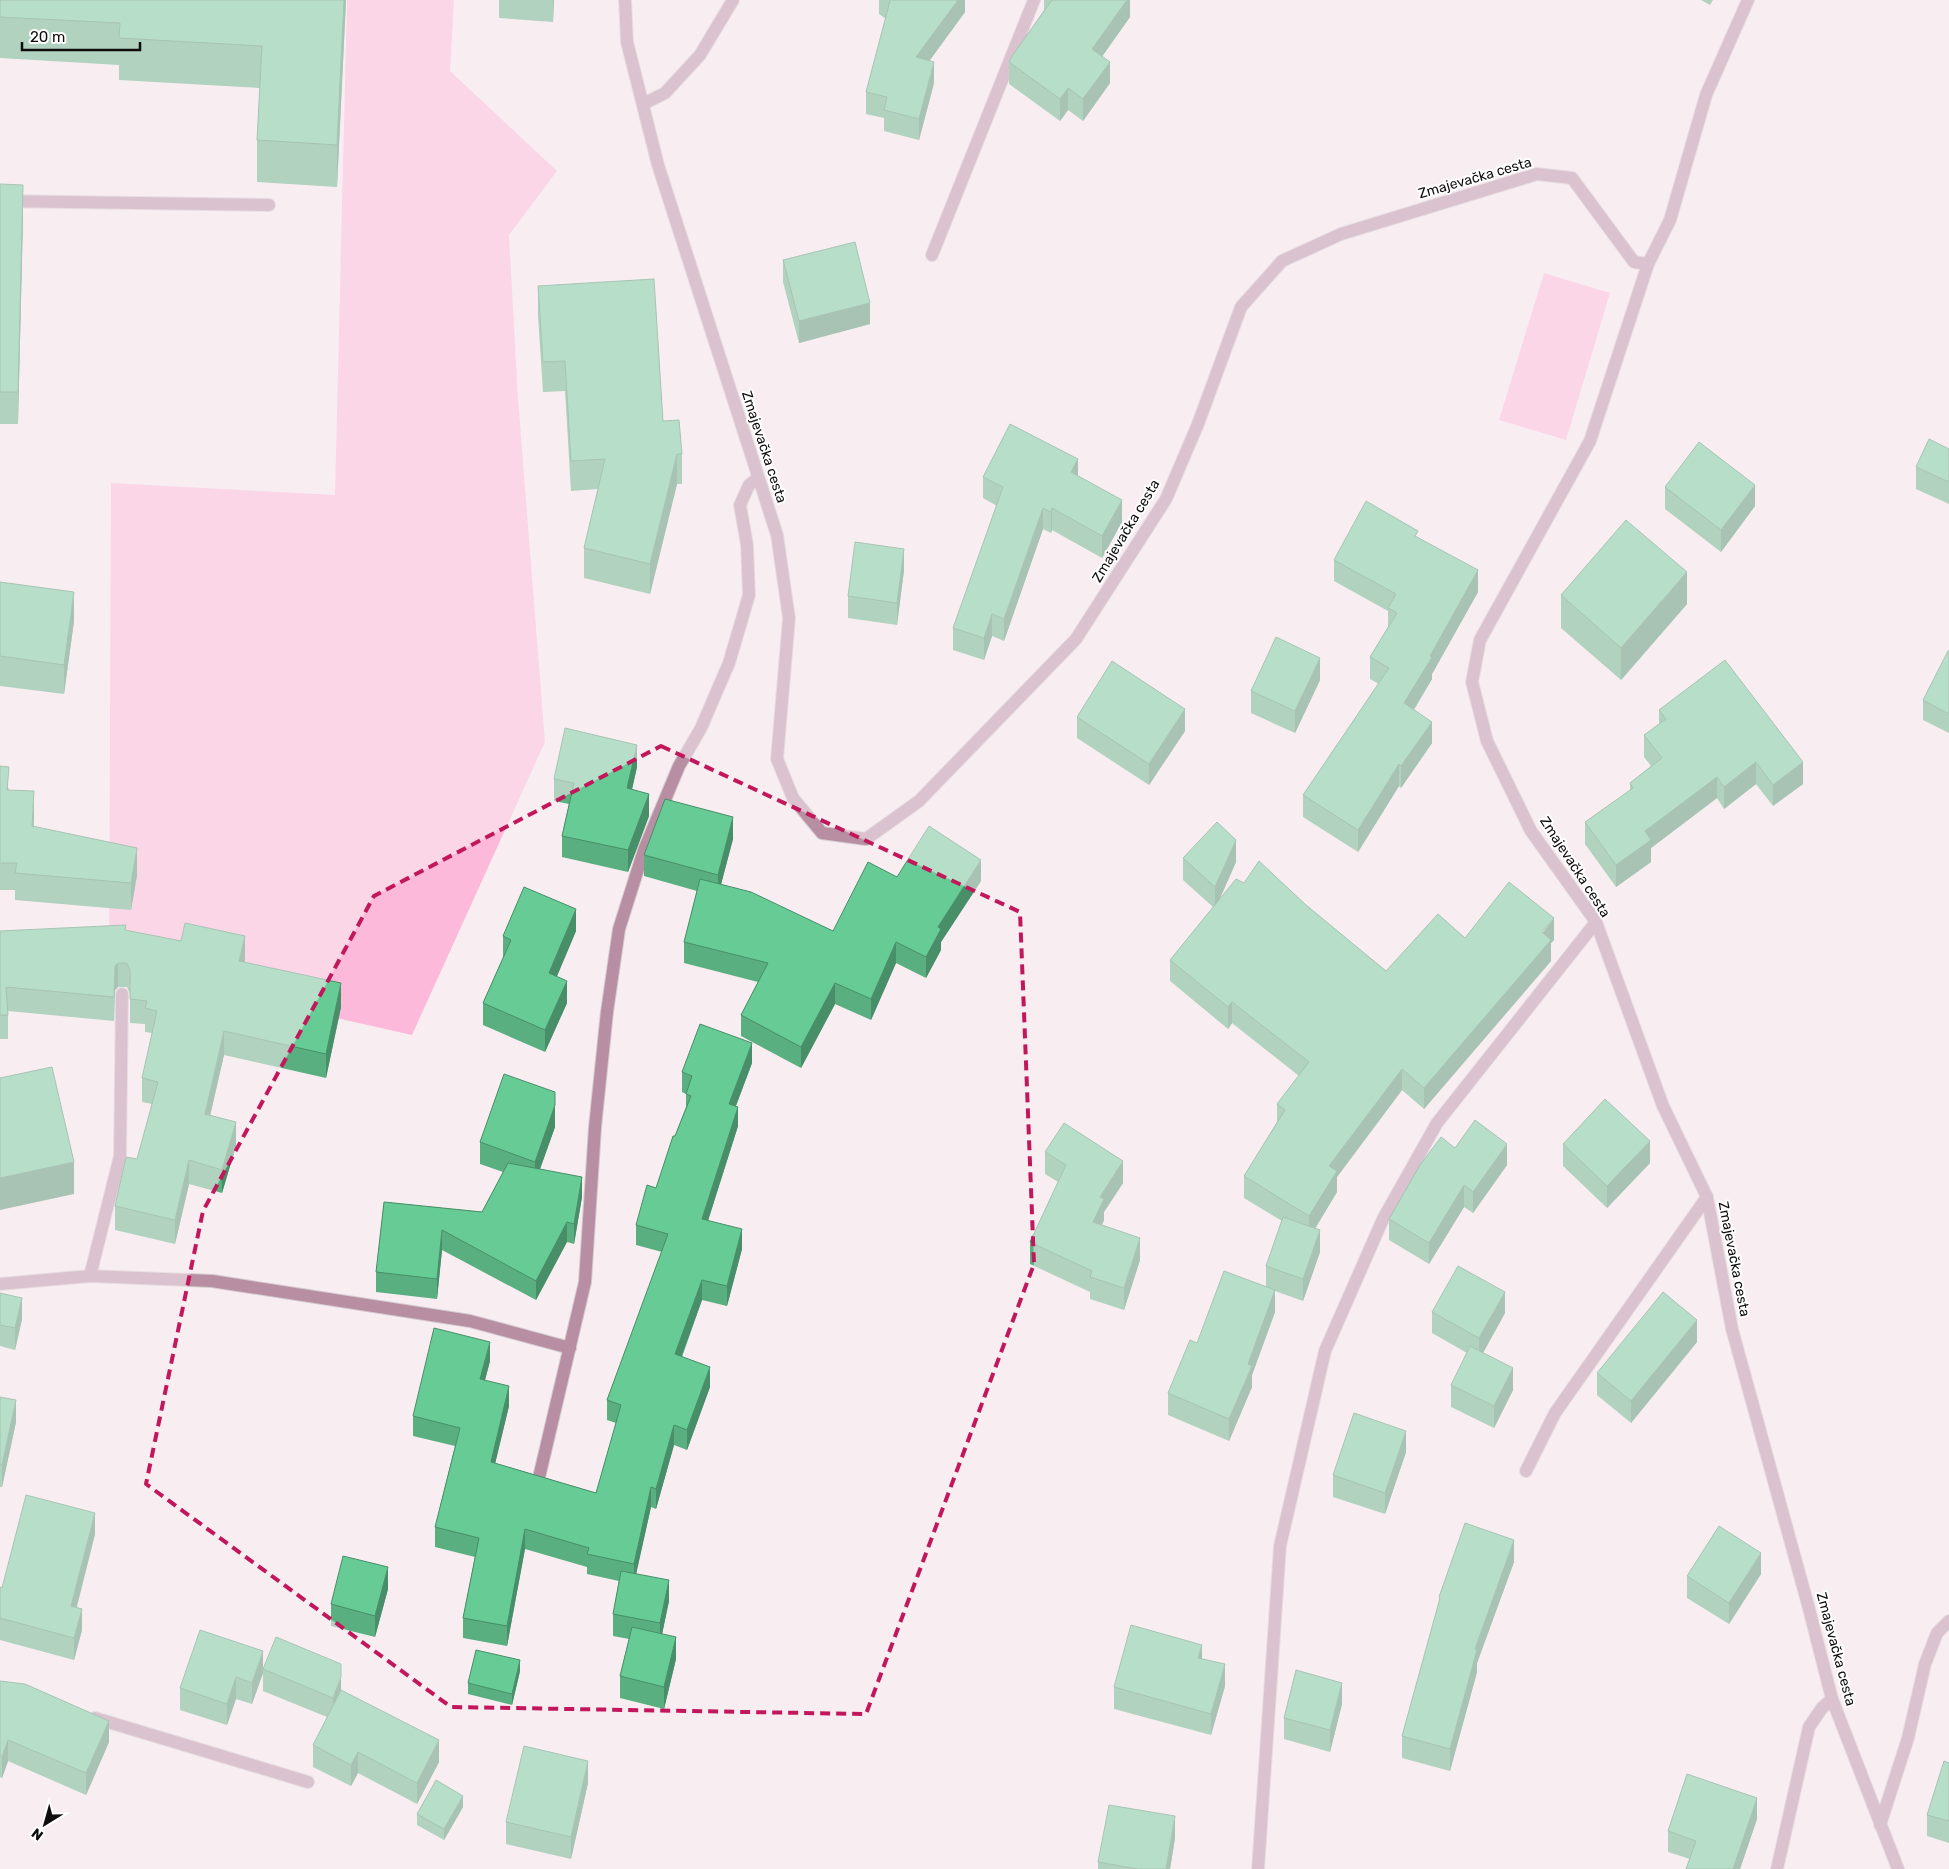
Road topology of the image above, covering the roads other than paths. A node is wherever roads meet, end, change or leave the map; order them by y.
1 (625, 0) edge
2 (733, 0) edge
3 (1034, 0) edge
4 (1748, 0) edge
5 (643, 104) junction
6 (0, 201) edge
7 (269, 205) dead end
8 (932, 255) dead end
9 (1648, 264) junction
10 (758, 478) junction
11 (1596, 922) junction
12 (122, 994) dead end
13 (1706, 1197) junction
14 (90, 1276) junction
15 (0, 1284) edge
16 (570, 1348) junction
17 (1526, 1471) dead end
18 (536, 1486) edge
19 (1949, 1621) edge
20 (1832, 1699) junction
21 (84, 1715) edge
22 (308, 1782) dead end
23 (1880, 1825) junction
24 (1258, 1869) edge
25 (1777, 1869) edge
26 (1898, 1869) edge

1 - 5 street, Zmajevačka cesta
2 - 5 street
3 - 8 street
4 - 9 street
5 - 10 street, Zmajevačka cesta
6 - 7 street
9 - 10 street, Zmajevačka cesta
9 - 11 street, Zmajevačka cesta
10 - 16 street
11 - 13 street, Zmajevačka cesta
11 - 24 street
12 - 14 street
13 - 17 street
13 - 20 street, Zmajevačka cesta
14 - 15 street
14 - 16 street
16 - 18 street
19 - 23 street
20 - 23 street, Zmajevačka cesta
20 - 25 street
21 - 22 street
23 - 26 street, Zmajevačka cesta

